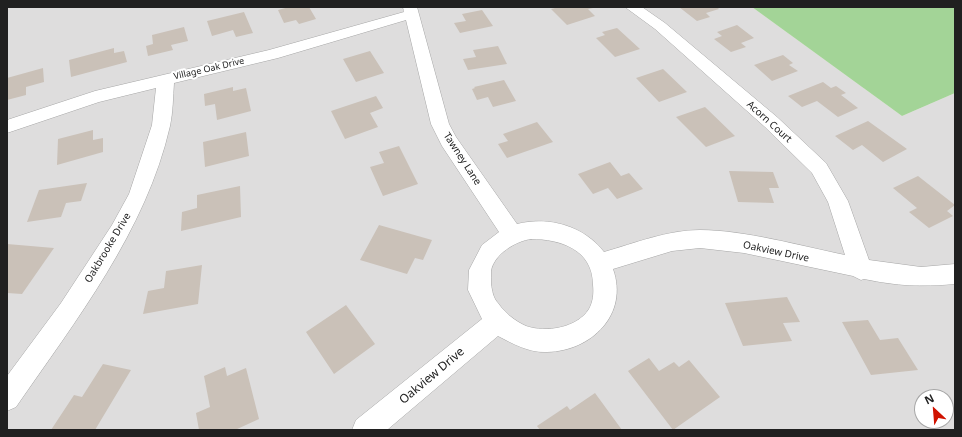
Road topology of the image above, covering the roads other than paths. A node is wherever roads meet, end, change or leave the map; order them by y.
1 (632, 7) edge
2 (411, 10) edge
3 (166, 79) junction
4 (7, 127) edge
5 (512, 234) junction
6 (600, 263) junction
7 (862, 270) junction
8 (955, 274) edge
9 (497, 322) junction
10 (7, 398) edge
11 (366, 430) edge

1 - 7 street, Acorn Court
2 - 3 street, Village Oak Drive
2 - 5 street, Tawney Lane
3 - 4 street, Village Oak Drive
3 - 10 street, Oakbrooke Drive
5 - 6 street
5 - 9 street
6 - 7 street, Oakview Drive
6 - 9 street
7 - 8 street, Oakview Drive
9 - 11 street, Oakview Drive

